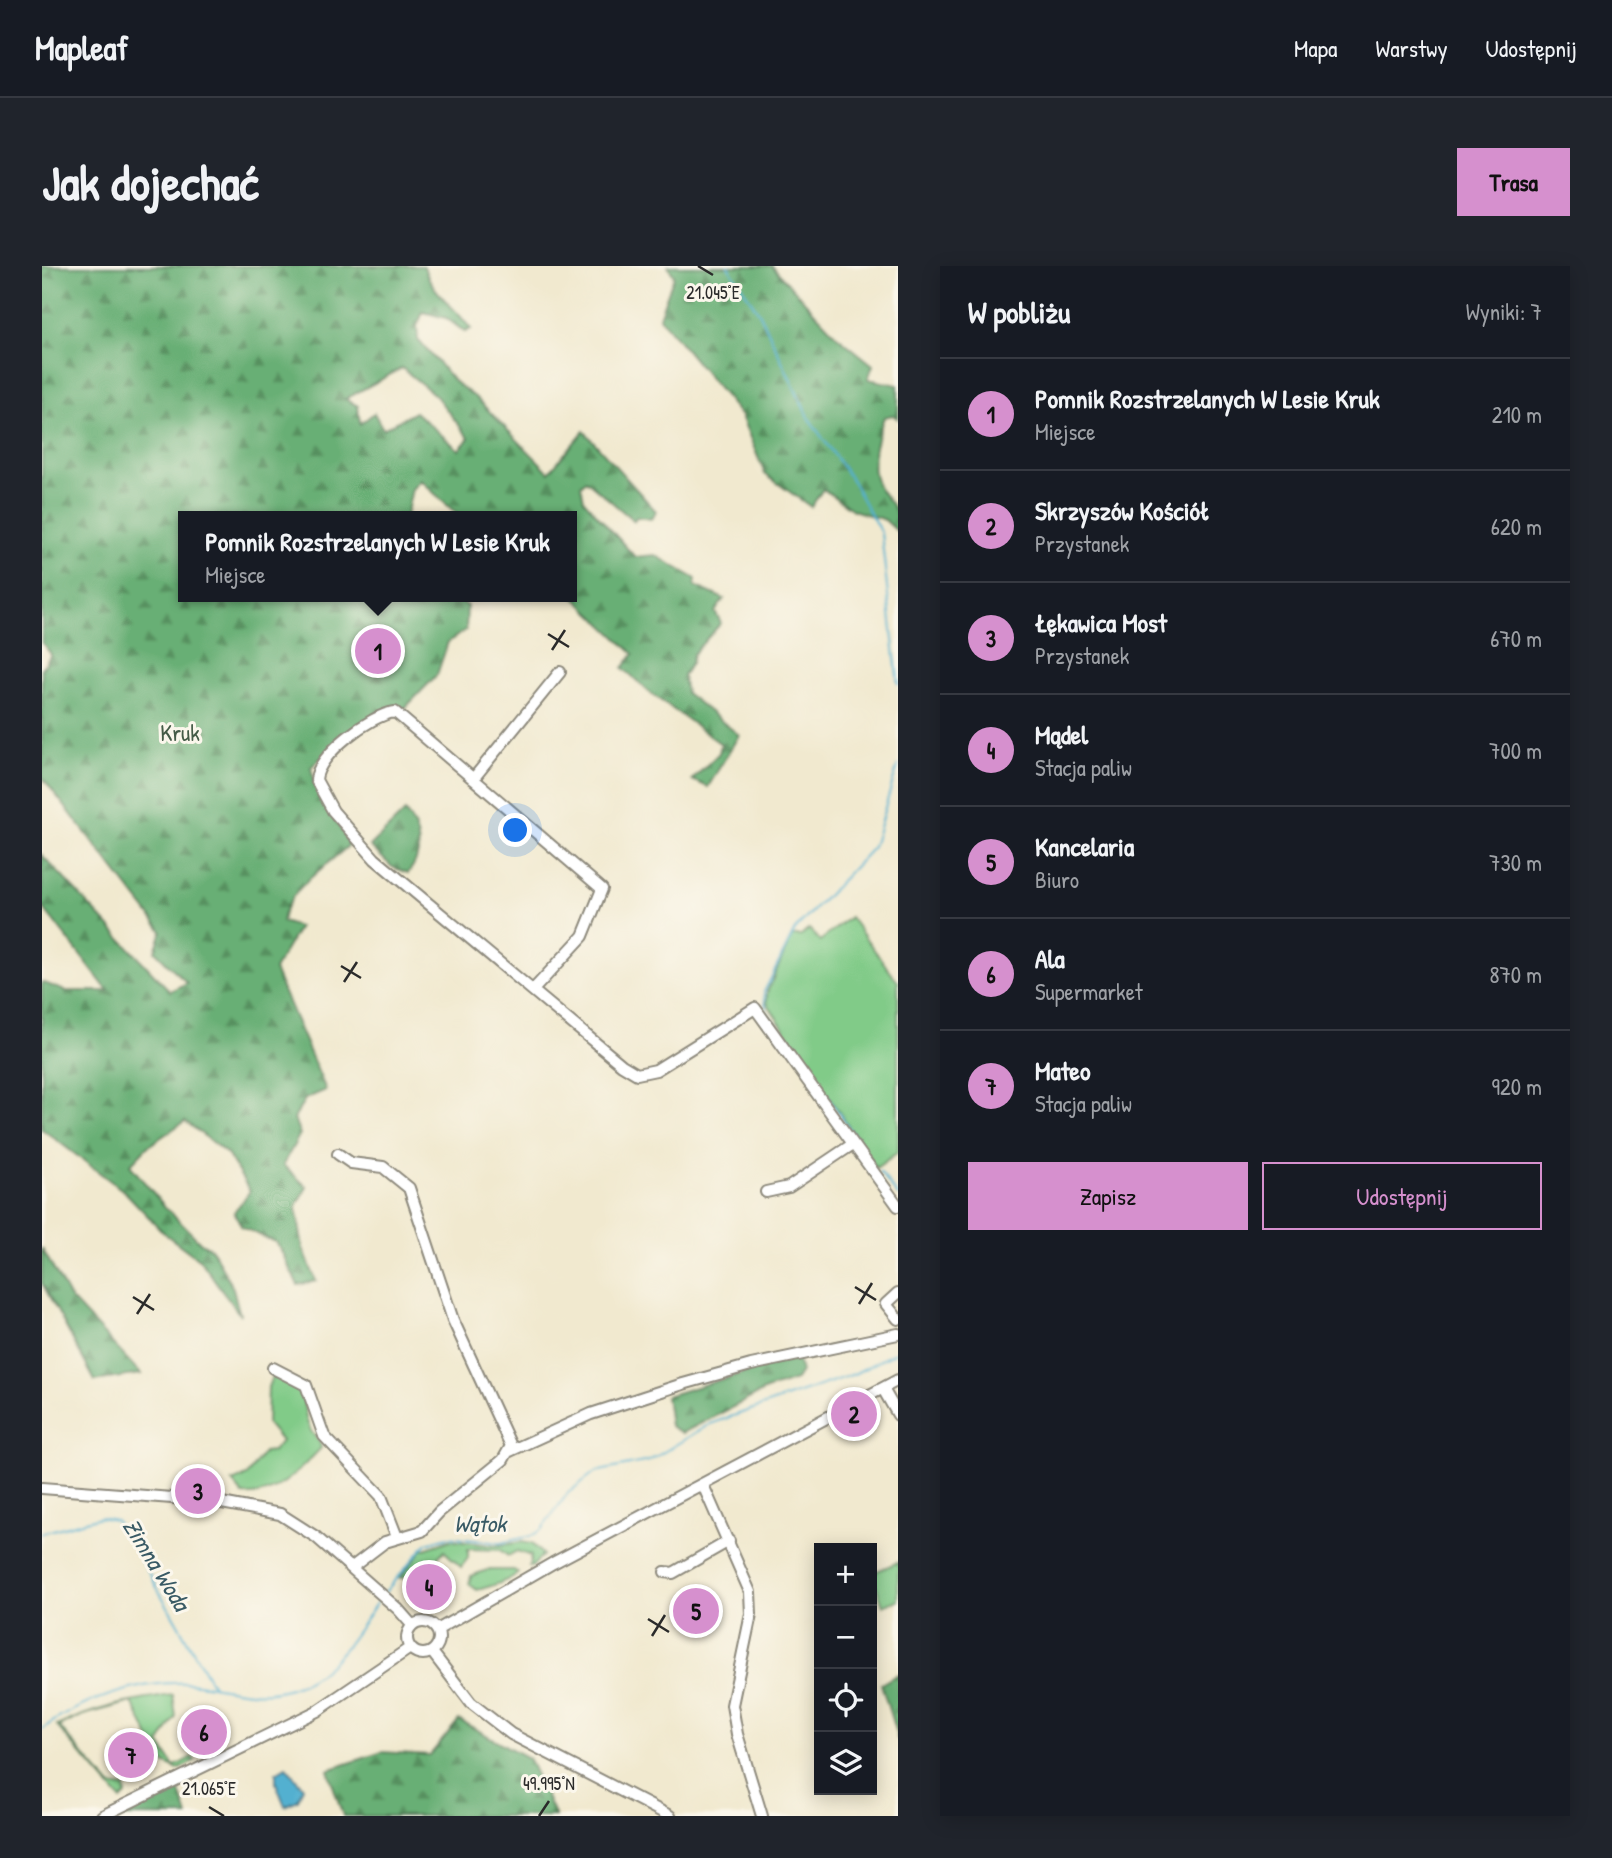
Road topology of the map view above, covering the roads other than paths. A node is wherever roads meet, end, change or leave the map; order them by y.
1 (560, 672) dead end
2 (473, 779) junction
3 (533, 990) junction
4 (853, 1144) junction
5 (338, 1154) dead end
6 (766, 1192) dead end
7 (898, 1206) edge
8 (898, 1293) edge
9 (898, 1319) edge
10 (898, 1334) edge
11 (273, 1368) dead end
12 (898, 1380) edge
13 (883, 1389) junction
14 (898, 1415) edge
15 (510, 1451) junction
16 (703, 1485) junction
17 (42, 1488) edge
18 (397, 1537) junction
19 (729, 1541) junction
20 (351, 1568) junction
21 (665, 1572) dead end
22 (412, 1625) junction
23 (437, 1630) junction
24 (410, 1648) junction
25 (432, 1652) junction
26 (102, 1816) edge
27 (670, 1816) edge
28 (762, 1816) edge

1 - 2 street
2 - 3 street
2 - 3 street
3 - 4 street
4 - 6 street
4 - 7 street
5 - 15 street
8 - 9 street
10 - 15 street
11 - 18 street
12 - 13 street
13 - 14 street
13 - 16 street
15 - 18 street
16 - 19 street
16 - 23 street
17 - 20 street
18 - 20 street
19 - 21 street
19 - 28 street
20 - 22 street
22 - 23 street
22 - 24 street
23 - 25 street
24 - 25 street
24 - 26 street
25 - 27 street

